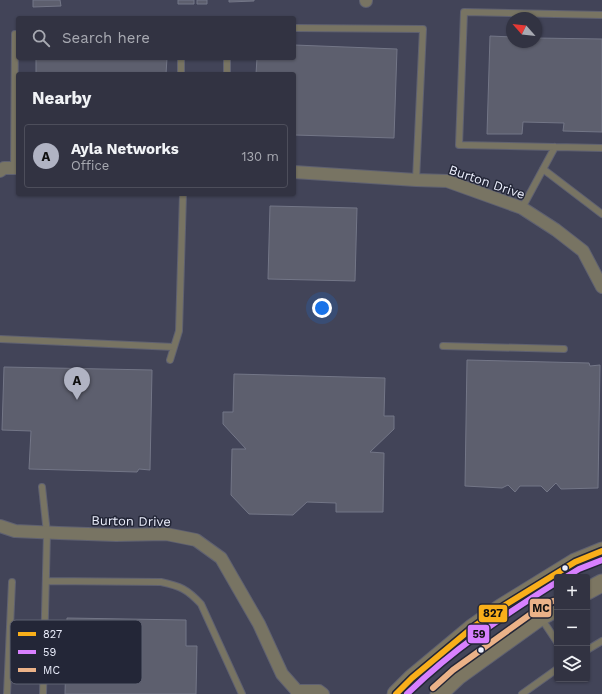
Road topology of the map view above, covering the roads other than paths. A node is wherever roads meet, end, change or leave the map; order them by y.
1 (602, 15) edge
2 (296, 28) edge
3 (16, 34) edge
4 (16, 60) edge
5 (16, 60) edge
6 (182, 60) edge
7 (228, 60) edge
8 (16, 72) edge
9 (16, 72) edge
10 (181, 72) edge
11 (227, 72) edge
12 (555, 147) junction
13 (602, 148) edge
14 (16, 168) edge
15 (543, 169) junction
16 (0, 171) edge
17 (296, 172) edge
18 (416, 180) junction
19 (184, 196) edge
20 (522, 208) junction
21 (602, 214) edge
22 (599, 274) edge
23 (602, 287) edge
24 (0, 339) edge
25 (443, 346) dead end
26 (174, 347) junction
27 (564, 349) dead end
28 (170, 360) dead end
29 (42, 487) dead end
30 (0, 526) edge
31 (46, 532) junction
32 (602, 551) edge
33 (46, 581) junction
34 (12, 582) dead end
35 (602, 582) edge
36 (590, 589) edge
37 (554, 610) edge
38 (540, 617) junction
39 (10, 620) edge
40 (45, 620) edge
41 (10, 626) edge
42 (554, 638) edge
43 (602, 641) edge
44 (590, 648) edge
45 (554, 671) edge
46 (43, 684) edge
47 (297, 693) edge
48 (7, 694) edge
49 (43, 694) edge
50 (242, 694) edge
51 (323, 694) edge
52 (396, 694) edge
53 (439, 694) edge
54 (522, 694) edge

1 - 12 lane
2 - 18 lane
3 - 4 lane
5 - 8 lane
6 - 10 lane
7 - 11 lane
9 - 14 lane
12 - 13 lane
12 - 15 lane
14 - 16 street
15 - 20 lane
15 - 21 lane
17 - 18 street, Burton Drive
18 - 20 street, Burton Drive
19 - 26 lane
20 - 22 street, Burton Drive
22 - 23 street, Burton Drive
24 - 26 lane
25 - 27 lane
26 - 28 lane
29 - 31 lane
30 - 31 street, Burton Drive
31 - 33 lane
31 - 47 street, Burton Drive
32 - 52 main road
33 - 40 lane
33 - 50 lane
34 - 39 lane
35 - 36 main road
37 - 38 main road
38 - 42 lane
38 - 53 main road
41 - 48 lane
43 - 44 lane
45 - 54 lane
46 - 49 lane
47 - 51 street, Burton Drive

